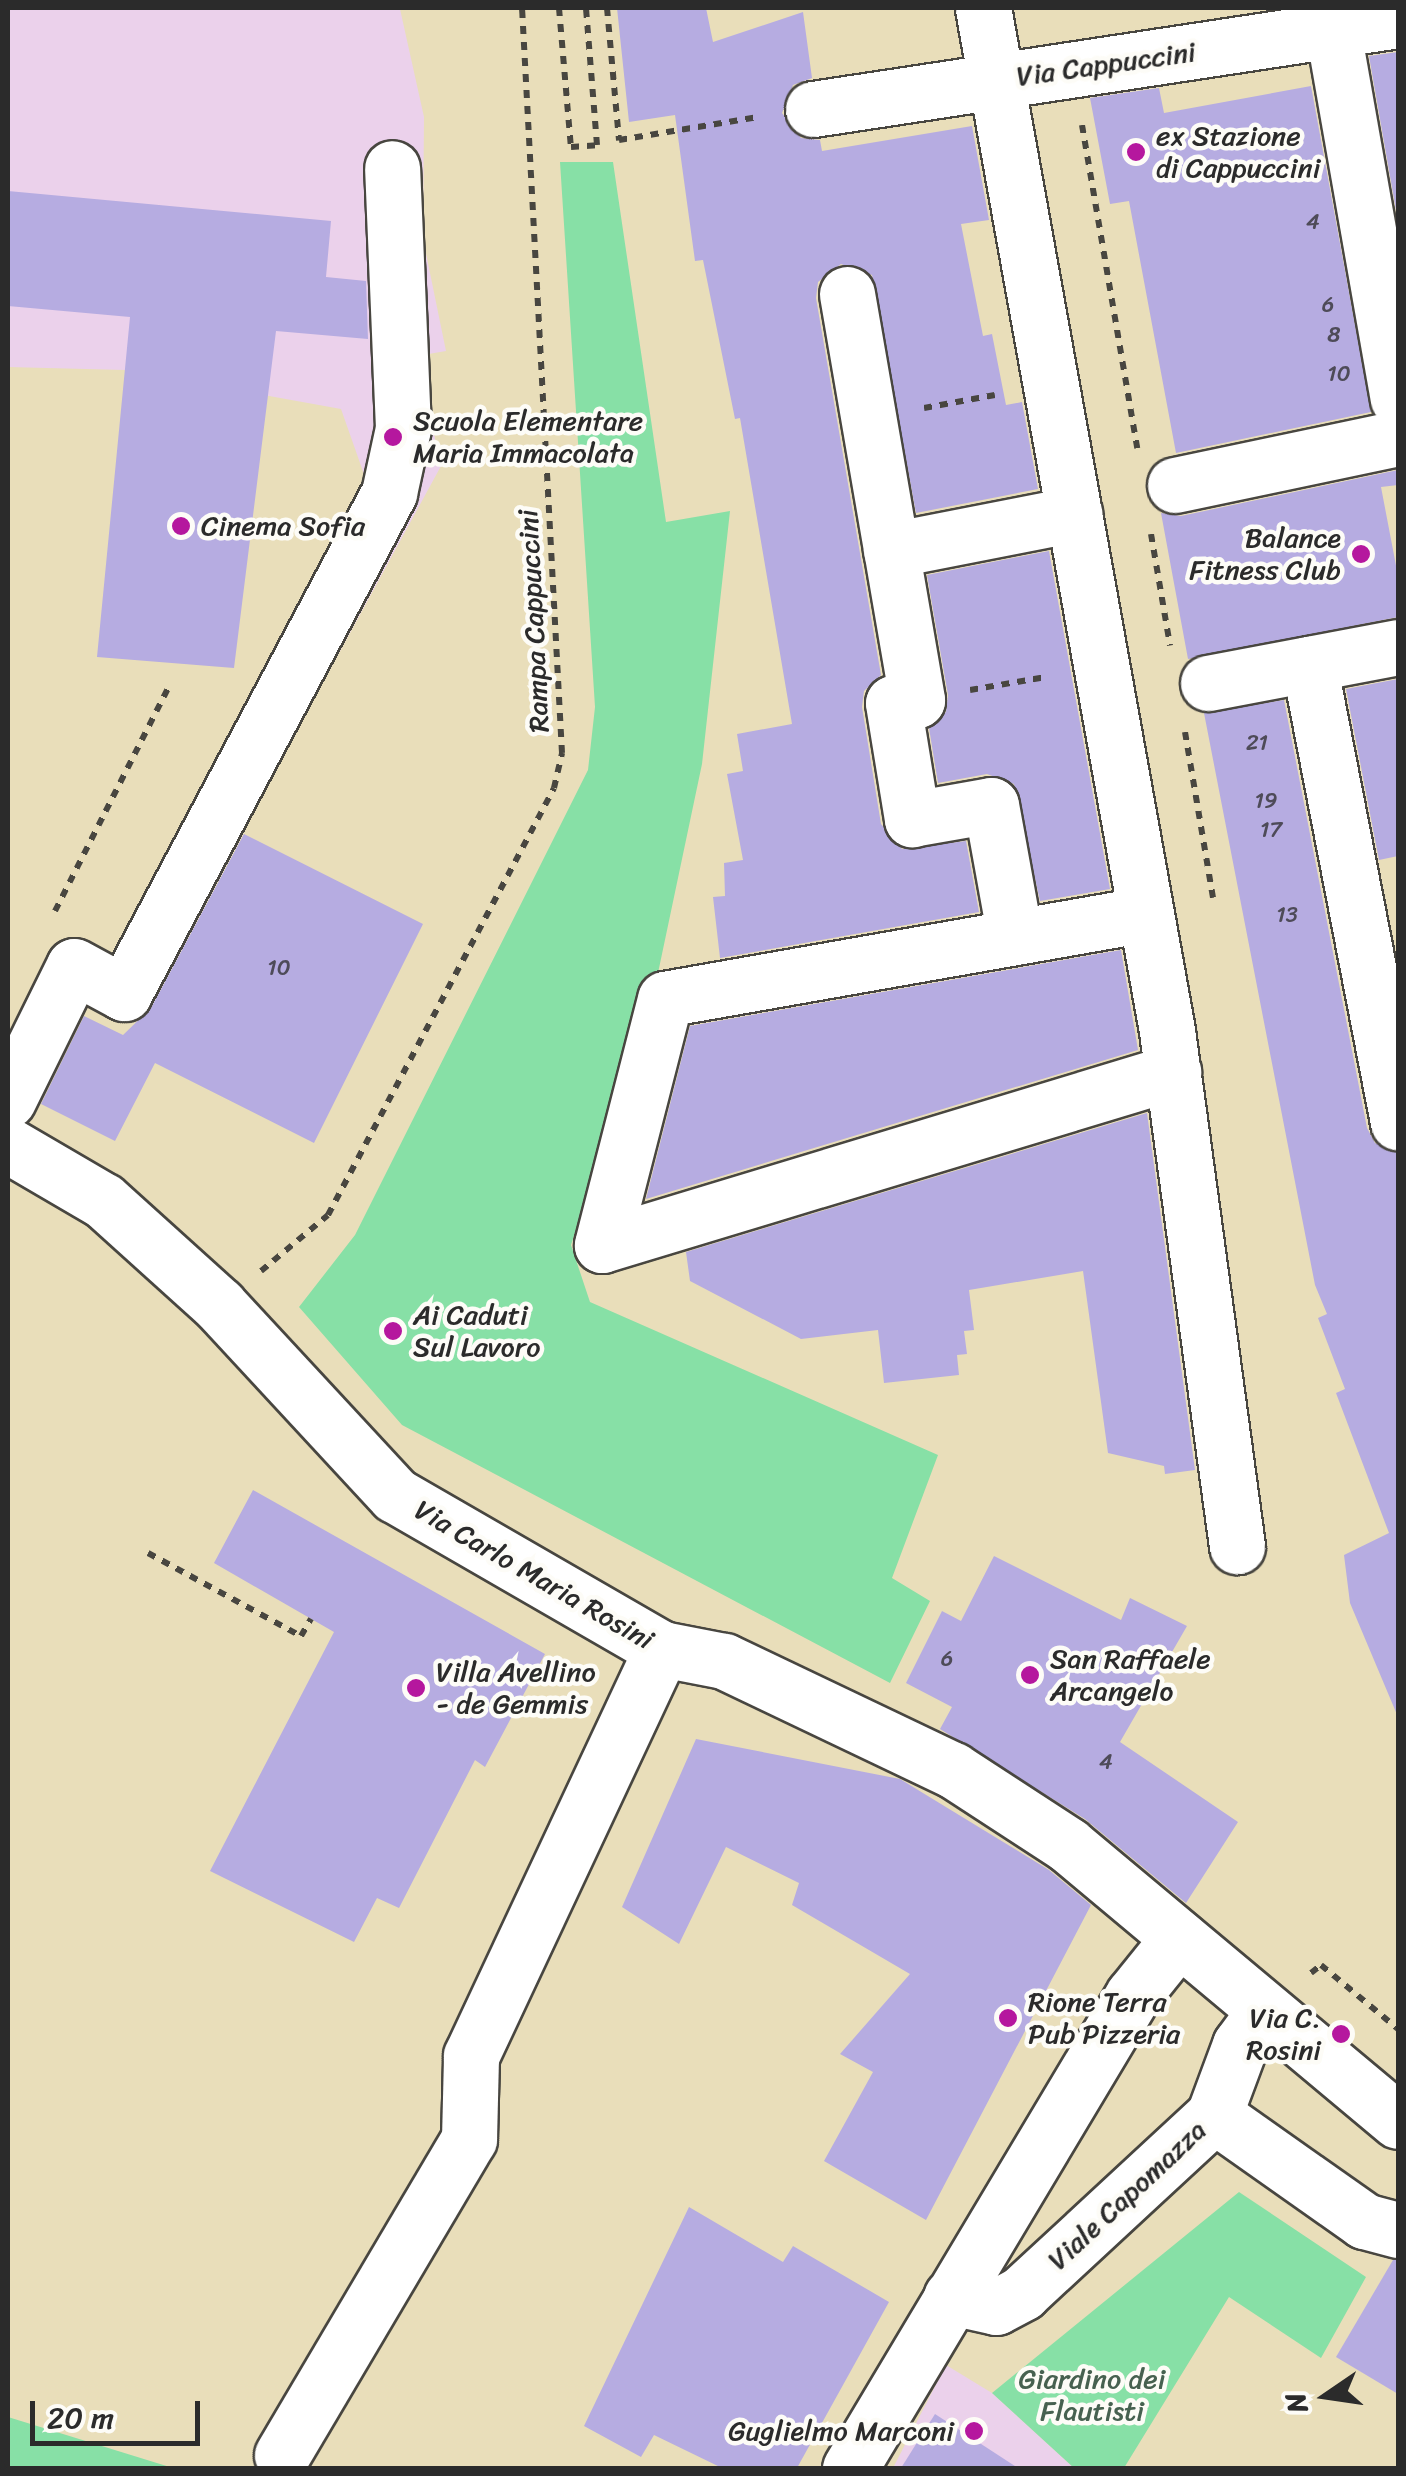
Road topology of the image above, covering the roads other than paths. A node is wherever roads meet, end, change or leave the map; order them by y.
1 (983, 8) edge
2 (1398, 20) edge
3 (1323, 24) edge
4 (995, 80) junction
5 (814, 108) road end
6 (392, 168) dead end
7 (846, 294) dead end
8 (1398, 398) edge
9 (1398, 438) edge
10 (1175, 485) dead end
11 (1074, 514) junction
12 (891, 550) junction
13 (1398, 647) edge
14 (1308, 664) junction
15 (1208, 683) dead end
16 (1375, 892) edge
17 (1146, 914) junction
18 (1015, 937) junction
19 (1173, 1072) junction
20 (8, 1100) edge
21 (1398, 1122) edge
22 (8, 1145) edge
23 (1236, 1546) dead end
24 (662, 1649) junction
25 (1180, 1938) junction
26 (1265, 2012) junction
27 (1214, 2115) junction
28 (1398, 2121) edge
29 (1398, 2230) edge
30 (951, 2297) junction
31 (282, 2454) dead end
32 (850, 2468) edge

1 - 4 street
2 - 3 street, Via Cappuccini
3 - 4 street, Via Cappuccini
3 - 8 street
4 - 5 street, Via Cappuccini
4 - 11 street
6 - 20 street
7 - 12 street
9 - 10 street
11 - 12 street
11 - 17 street
12 - 18 street
13 - 14 street
14 - 15 street
14 - 16 street
16 - 21 street
17 - 18 street
17 - 19 street
18 - 19 street
19 - 23 street
22 - 24 street, Via Carlo Maria Rosini
24 - 25 street, Via Carlo Maria Rosini
24 - 31 street
25 - 26 street, Via Carlo Maria Rosini
25 - 30 street
26 - 27 street
26 - 28 street, Via Carlo Maria Rosini
27 - 29 street, Viale Capomazza
27 - 30 street, Viale Capomazza
30 - 32 street

